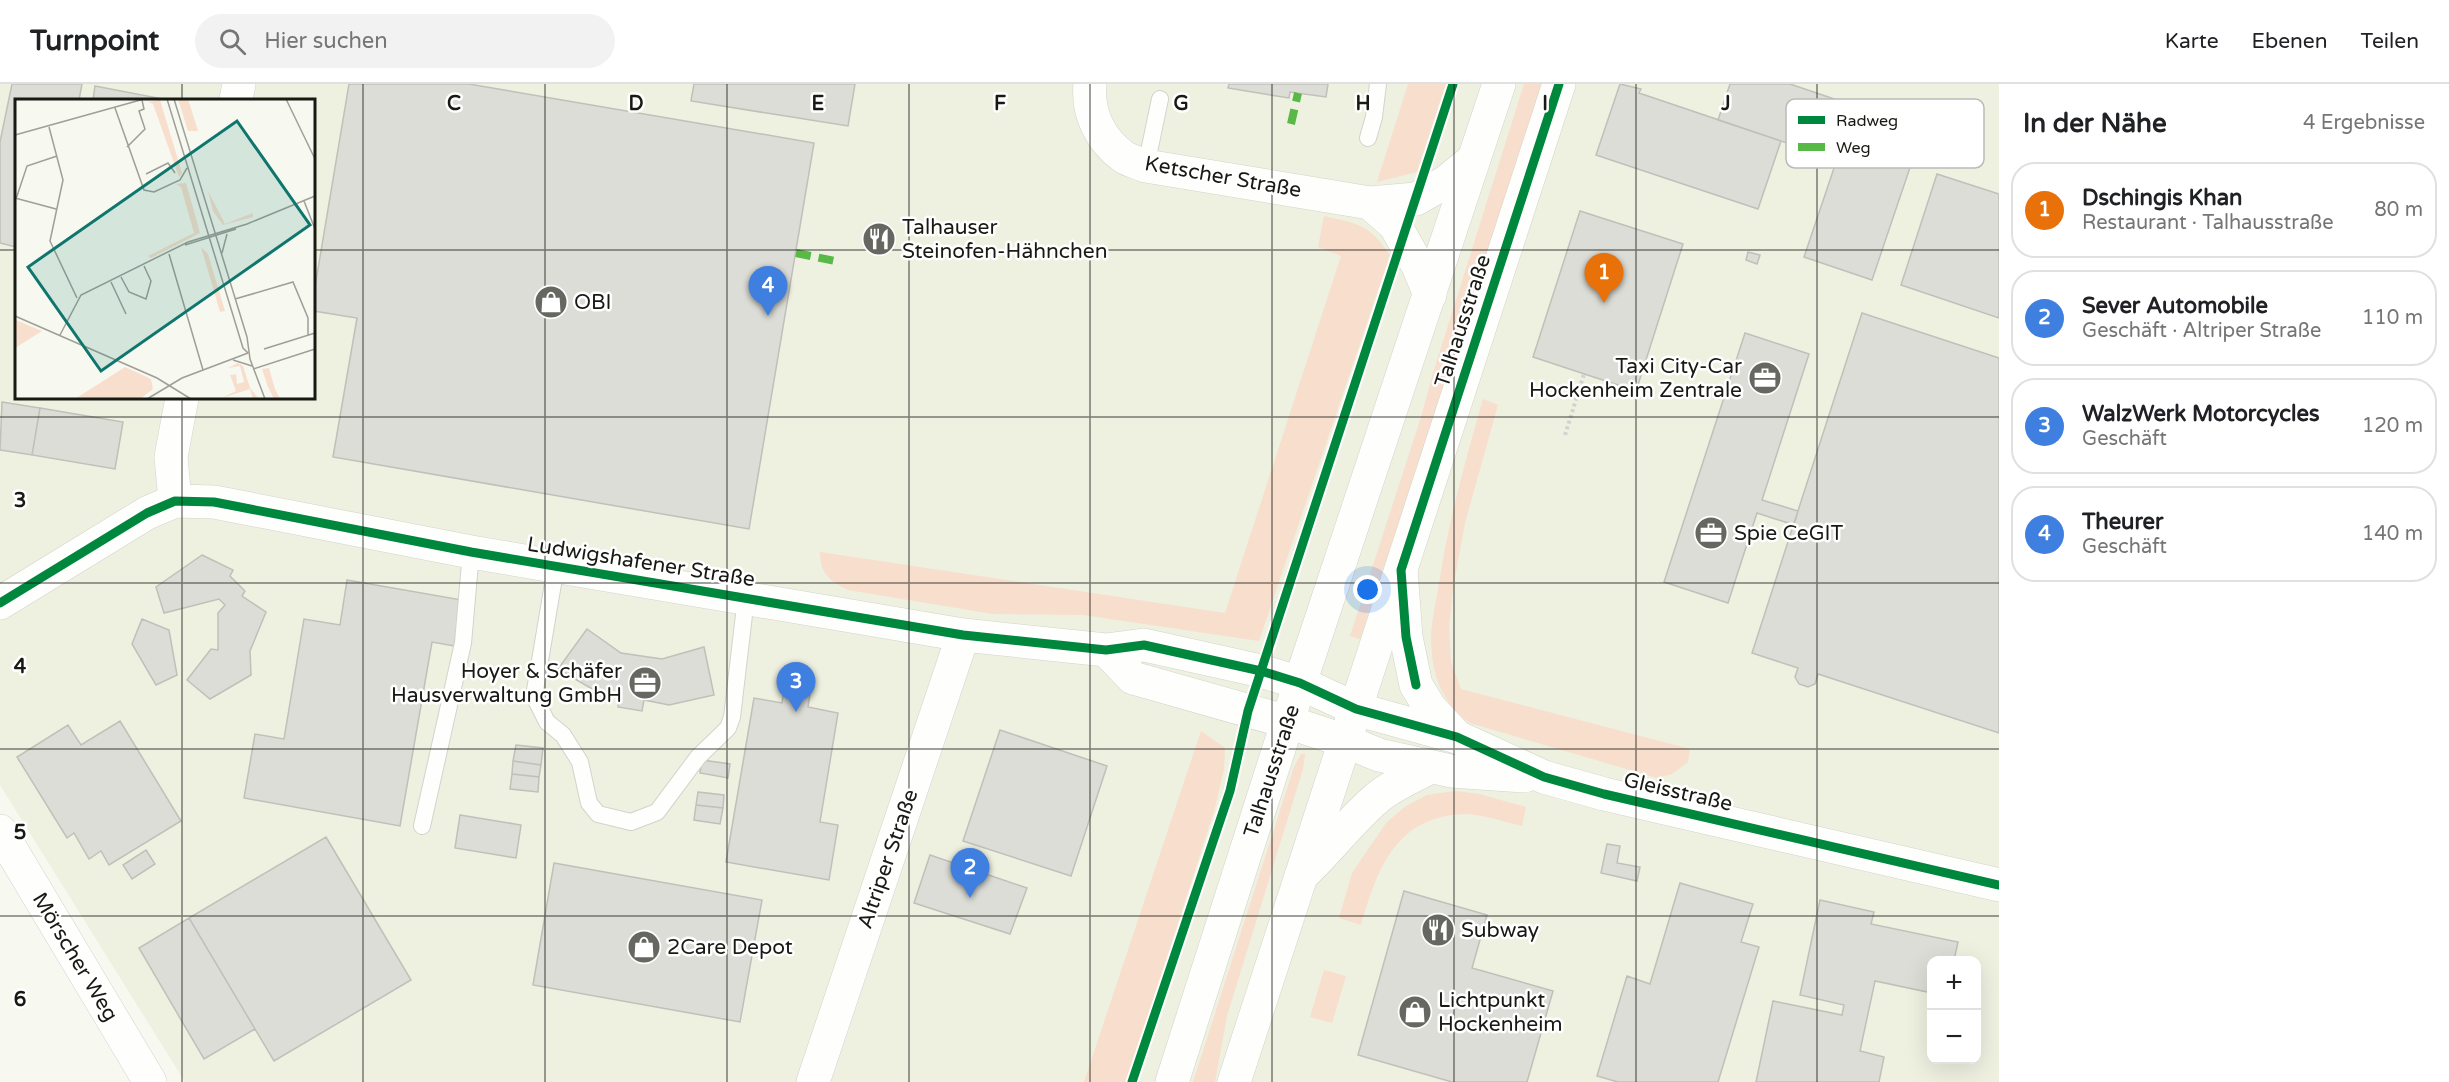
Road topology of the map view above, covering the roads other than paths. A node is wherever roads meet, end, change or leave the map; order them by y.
1 (239, 84) edge
2 (1090, 84) edge
3 (1378, 84) edge
4 (1499, 84) edge
5 (1559, 84) edge
6 (236, 99) edge
7 (1160, 99) dead end
8 (1368, 138) dead end
9 (1473, 160) junction
10 (1146, 166) junction
11 (1370, 203) junction
12 (1430, 295) junction
13 (182, 399) edge
14 (175, 501) junction
15 (471, 552) junction
16 (556, 566) junction
17 (1401, 570) junction
18 (746, 598) junction
19 (0, 603) edge
20 (963, 635) junction
21 (1106, 650) junction
22 (1300, 683) junction
23 (1356, 709) junction
24 (1288, 722) junction
25 (1457, 737) junction
26 (1345, 741) junction
27 (1430, 767) junction
28 (1544, 777) junction
29 (422, 826) dead end
30 (0, 831) edge
31 (1301, 876) junction
32 (1999, 885) edge
33 (150, 1082) edge
34 (813, 1082) edge
35 (1172, 1082) edge
36 (1234, 1082) edge

1 - 6 street
2 - 10 street, Ketscher Straße
3 - 8 lane
4 - 9 street, Talhausstraße
5 - 17 street, Talhausstraße
7 - 10 lane
9 - 11 street, Ketscher Straße
9 - 12 street, Talhausstraße
10 - 11 street, Ketscher Straße
11 - 12 street
12 - 22 street, Talhausstraße
13 - 14 street
14 - 15 street, Ludwigshafener Straße
14 - 19 street, Ludwigshafener Straße
15 - 16 street, Ludwigshafener Straße
15 - 29 lane
16 - 18 street, Ludwigshafener Straße
16 - 18 lane
17 - 23 street, Talhausstraße
17 - 25 street
18 - 20 street, Ludwigshafener Straße
20 - 21 street, Ludwigshafener Straße
20 - 34 street, Altriper Straße
21 - 22 street, Ludwigshafener Straße
21 - 24 street
22 - 23 street, Ludwigshafener Straße
22 - 24 street, Talhausstraße
23 - 25 street, Gleisstraße
23 - 26 street, Talhausstraße
24 - 26 street, Gleisstraße
24 - 35 street, Talhausstraße
25 - 28 street, Gleisstraße
26 - 27 street, Gleisstraße
26 - 31 street, Talhausstraße
27 - 28 street, Gleisstraße
27 - 31 street
28 - 32 street, Gleisstraße
30 - 33 street, Mörscher Weg
31 - 36 street, Talhausstraße

